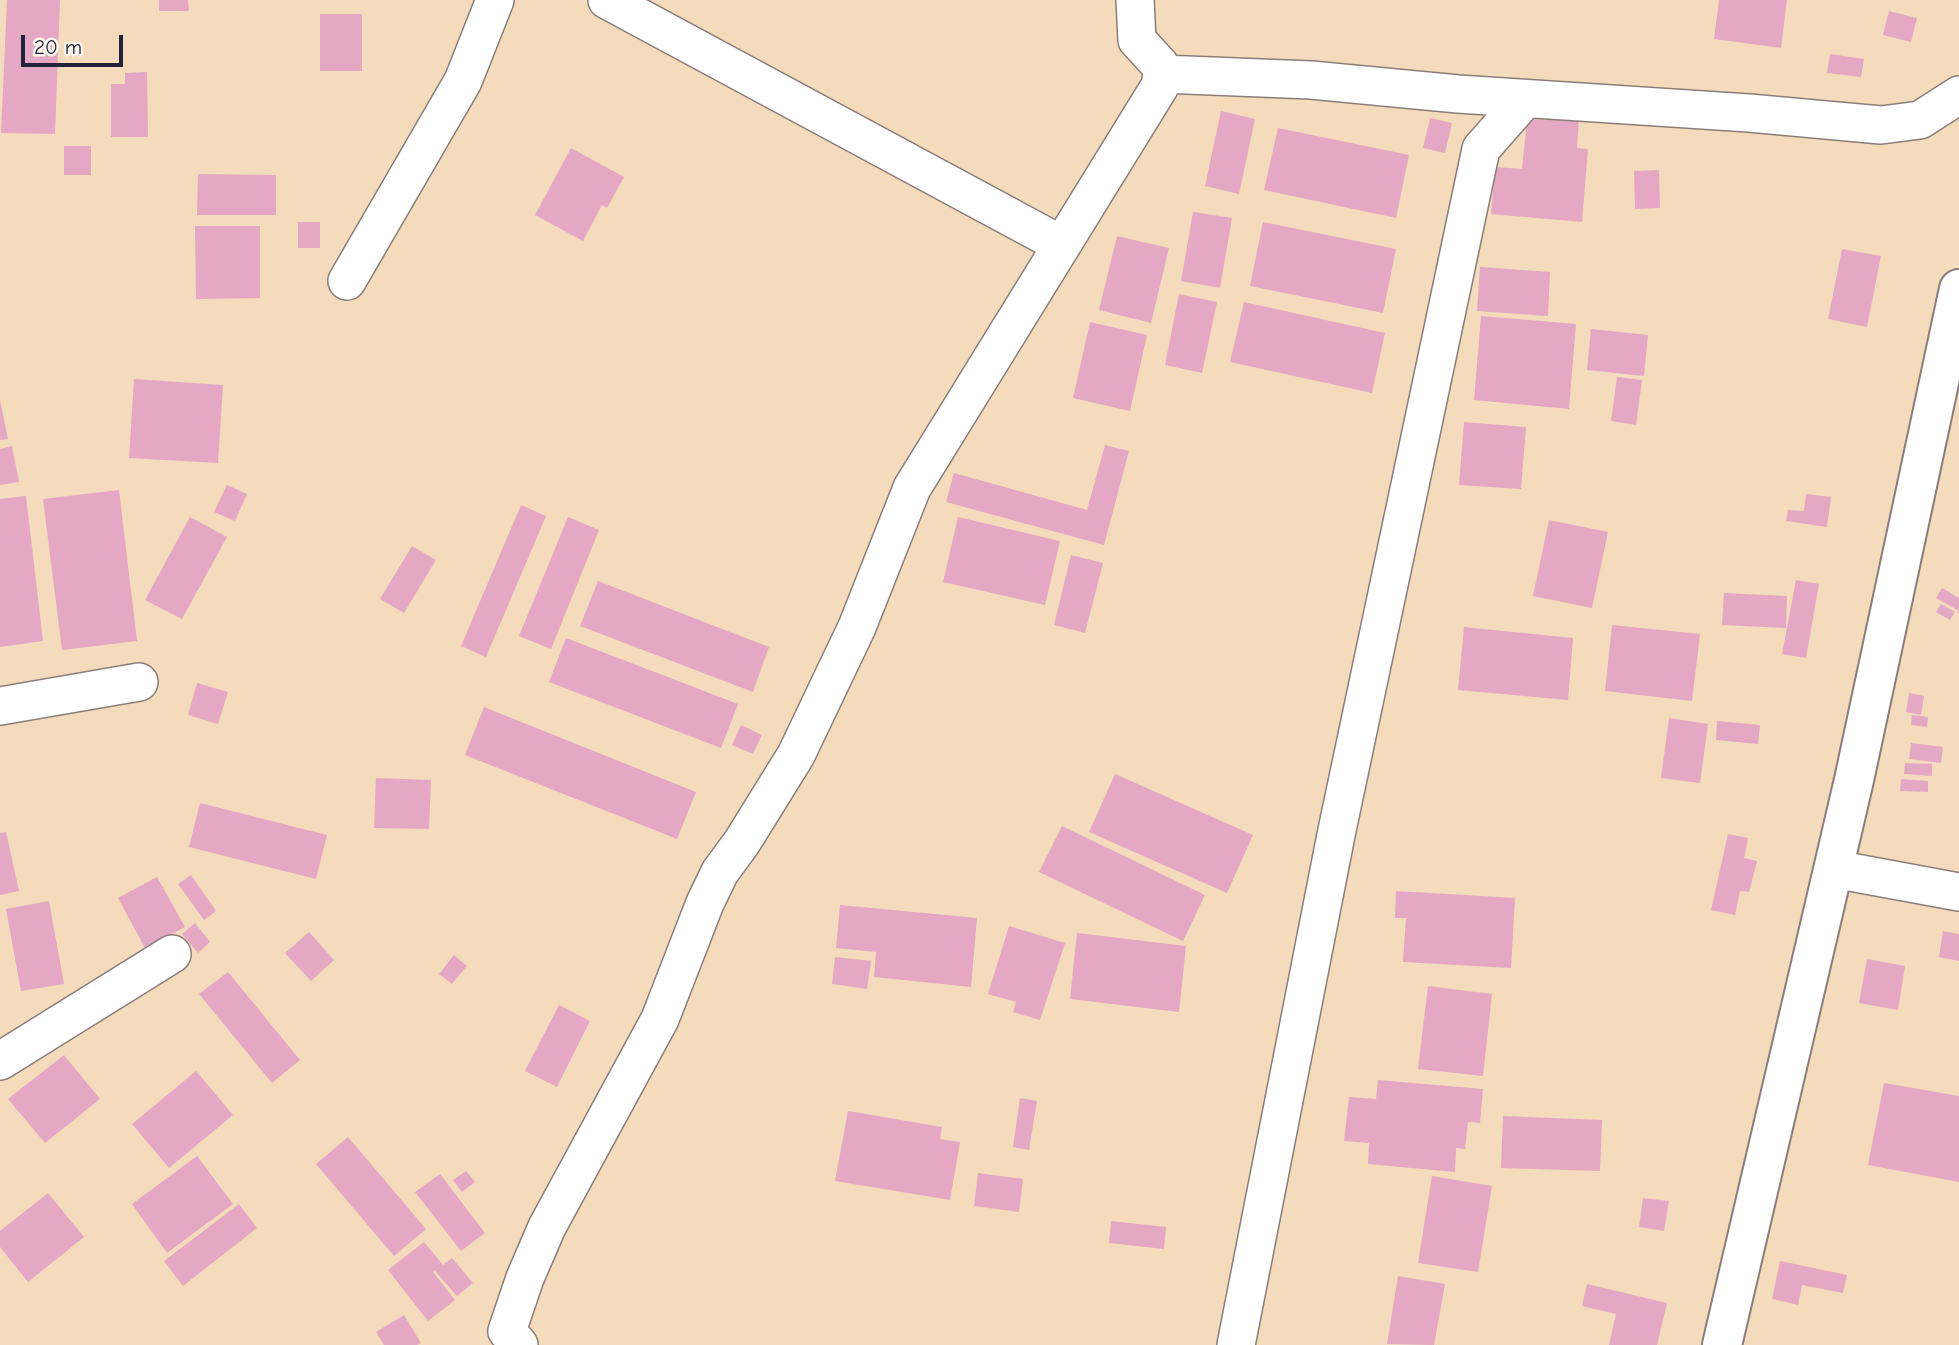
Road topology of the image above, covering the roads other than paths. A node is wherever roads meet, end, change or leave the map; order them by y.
1 (495, 0) edge
2 (607, 0) edge
3 (1135, 0) edge
4 (1162, 74) junction
5 (1458, 94) junction
6 (1959, 95) edge
7 (1525, 99) junction
8 (1481, 149) junction
9 (1062, 244) junction
10 (347, 281) dead end
11 (1959, 289) edge
12 (139, 682) dead end
13 (0, 706) edge
14 (1834, 869) junction
15 (1959, 892) edge
16 (172, 954) dead end
17 (0, 1061) edge
18 (519, 1345) edge
19 (1236, 1345) edge
20 (1722, 1345) edge

1 - 10 street
2 - 9 street
3 - 4 street
4 - 5 street
4 - 9 street
5 - 7 street
5 - 8 street
6 - 7 street
7 - 8 street
8 - 19 street
9 - 18 street
11 - 14 main road
12 - 13 street
14 - 15 street
14 - 20 main road
16 - 17 street

